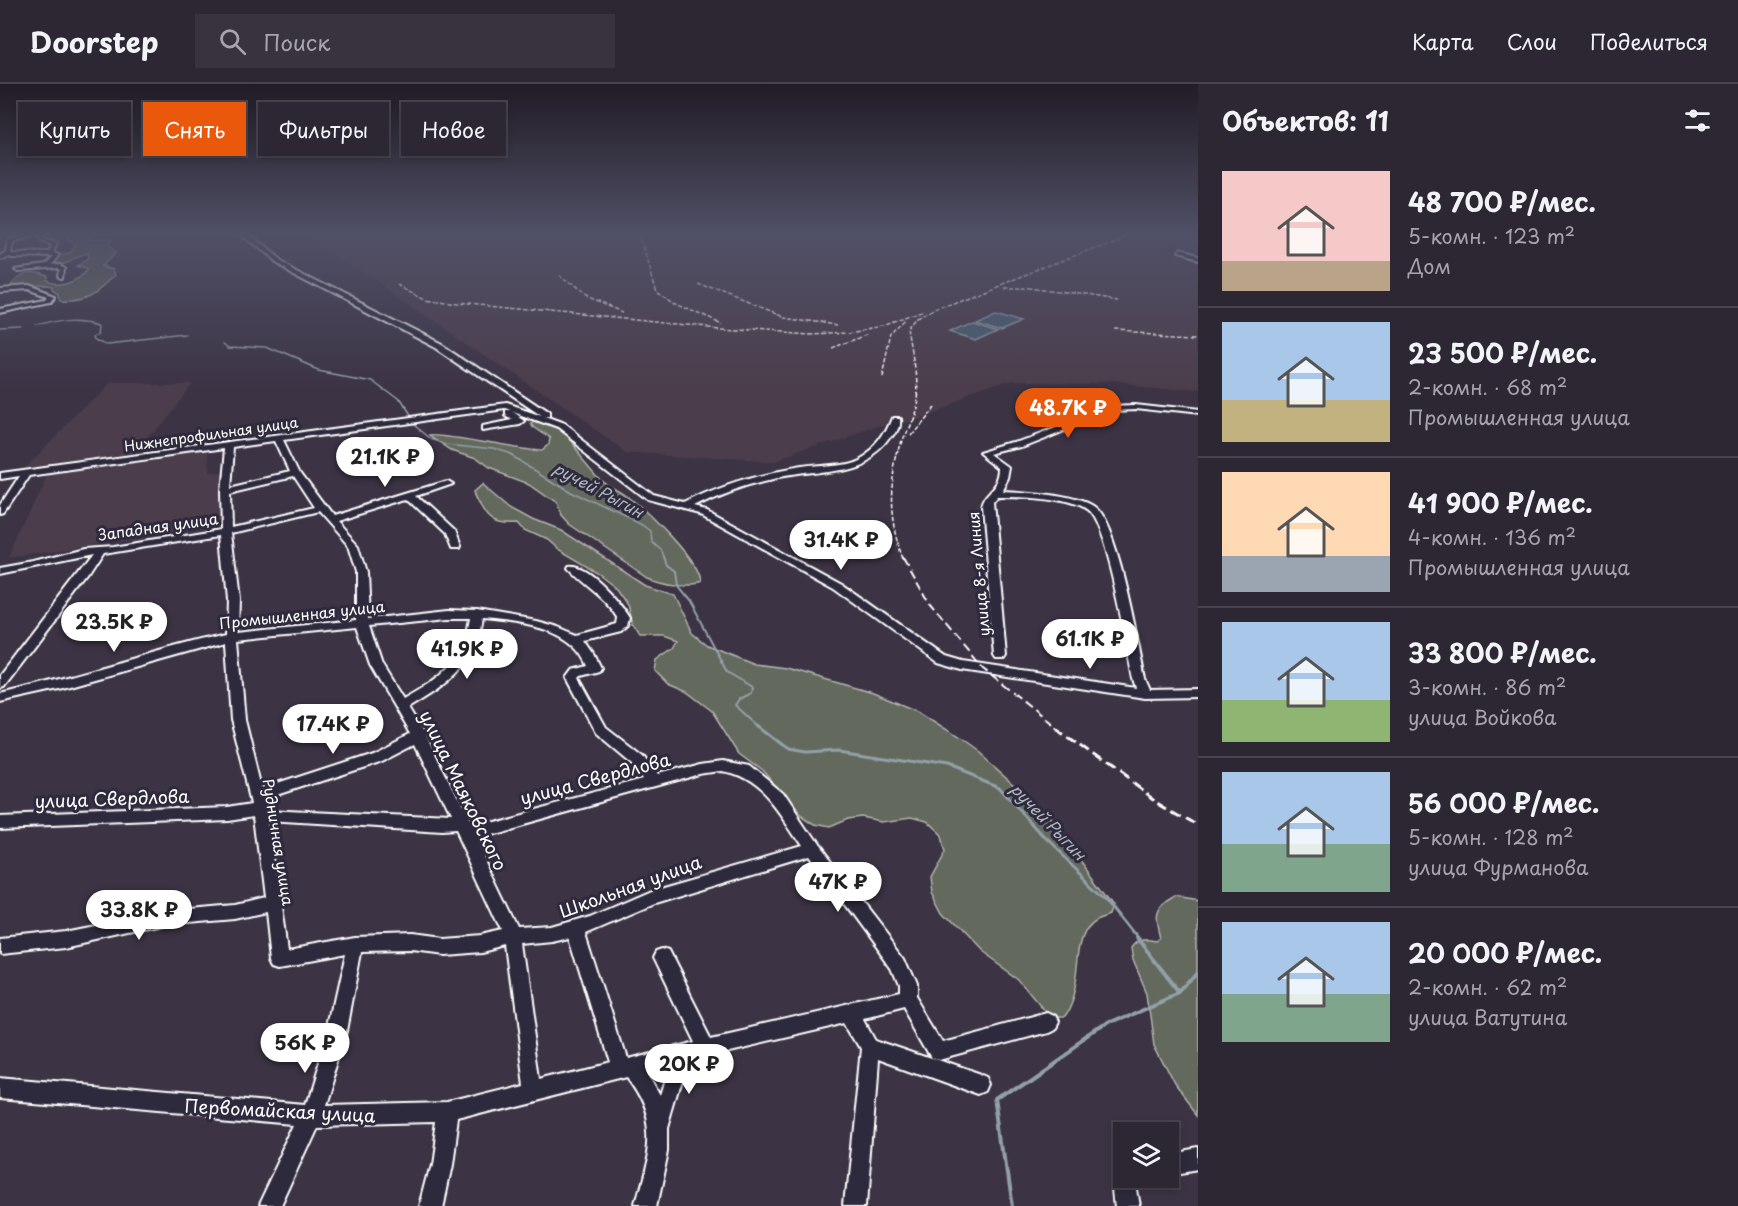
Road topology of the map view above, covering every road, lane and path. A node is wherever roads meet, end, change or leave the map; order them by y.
1 (4, 286) edge
2 (325, 286) edge
3 (0, 310) edge
4 (497, 407) junction
5 (1198, 414) edge
6 (895, 418) dead end
7 (559, 427) junction
8 (486, 428) dead end
9 (279, 438) junction
10 (228, 445) junction
11 (295, 473) junction
12 (25, 474) junction
13 (0, 476) edge
14 (446, 484) dead end
15 (225, 489) junction
16 (997, 493) junction
17 (409, 495) junction
18 (687, 507) junction
19 (320, 509) junction
20 (0, 512) edge
21 (331, 519) junction
22 (226, 531) junction
23 (455, 547) dead end
24 (100, 551) junction
25 (573, 568) dead end
26 (0, 571) edge
27 (477, 615) junction
28 (362, 623) junction
29 (234, 636) junction
30 (576, 639) junction
31 (1000, 656) dead end
32 (0, 684) edge
33 (1198, 693) edge
34 (1145, 694) junction
35 (0, 698) edge
36 (401, 706) junction
37 (418, 736) junction
38 (654, 783) junction
39 (260, 806) junction
40 (0, 822) edge
41 (464, 829) junction
42 (812, 849) junction
43 (272, 903) junction
44 (576, 928) junction
45 (512, 937) junction
46 (355, 945) junction
47 (0, 946) edge
48 (280, 958) joint
49 (662, 958) dead end
50 (908, 1000) junction
51 (852, 1014) junction
52 (1046, 1022) dead end
53 (870, 1046) junction
54 (706, 1047) junction
55 (682, 1054) junction
56 (626, 1069) junction
57 (981, 1085) dead end
58 (0, 1088) edge
59 (533, 1090) junction
60 (447, 1112) junction
61 (310, 1115) junction
62 (661, 1126) junction
63 (1198, 1159) edge
64 (1179, 1162) edge
65 (1128, 1188) edge
66 (268, 1206) edge
67 (430, 1206) edge
68 (646, 1206) edge
69 (856, 1206) edge
70 (1128, 1206) edge

1 - 3 street
2 - 7 street
4 - 7 street
4 - 8 street
4 - 9 street, Нижнепрофильная улица
5 - 16 street, улица 8-я Линия
6 - 18 street
7 - 18 street
9 - 10 street, Нижнепрофильная улица
9 - 11 street, улица Маяковского
10 - 12 street, Нижнепрофильная улица
10 - 15 street, Рудничная улица
11 - 15 street
11 - 19 street, улица Маяковского
12 - 13 street, Нижнепрофильная улица
12 - 20 street
14 - 17 street
15 - 22 street, Рудничная улица
16 - 31 street, улица 8-я Линия
16 - 34 street
17 - 21 street
17 - 23 street
18 - 34 street
19 - 21 street, улица Маяковского
19 - 22 street, Западная улица
21 - 28 street, улица Маяковского
22 - 24 street, Западная улица
22 - 29 street, Рудничная улица
24 - 26 street, Западная улица
24 - 32 street
25 - 30 street
27 - 28 street, Промышленная улица
27 - 30 street, Промышленная улица
27 - 36 street
28 - 29 street, Промышленная улица
28 - 36 street, улица Маяковского
29 - 35 street, Промышленная улица
29 - 39 street, Рудничная улица
30 - 38 street
33 - 34 street
36 - 37 street, улица Маяковского
37 - 39 street
37 - 41 street, улица Маяковского
38 - 41 street, улица Свердлова
38 - 42 street, улица Свердлова
39 - 40 street, улица Свердлова
39 - 41 street, улица Свердлова
39 - 43 street, Рудничная улица
41 - 45 street, улица Маяковского
42 - 44 street, Школьная улица
42 - 50 street
43 - 47 street
43 - 48 street, Рудничная улица
44 - 45 street, Школьная улица
44 - 56 street
45 - 46 street, Школьная улица
45 - 59 street, улица Маяковского
46 - 48 street, Школьная улица
46 - 61 street
49 - 54 street
50 - 51 street, Первомайская улица
50 - 52 street
51 - 53 street
51 - 54 street, Первомайская улица
53 - 57 street
53 - 69 street
54 - 55 street, Первомайская улица
55 - 56 street, Первомайская улица
55 - 62 street
56 - 59 street, Первомайская улица
56 - 62 street
58 - 61 street, Первомайская улица
59 - 60 street, Первомайская улица
60 - 61 street, Первомайская улица
60 - 67 street
61 - 66 street
62 - 68 street
63 - 64 street
65 - 70 street

